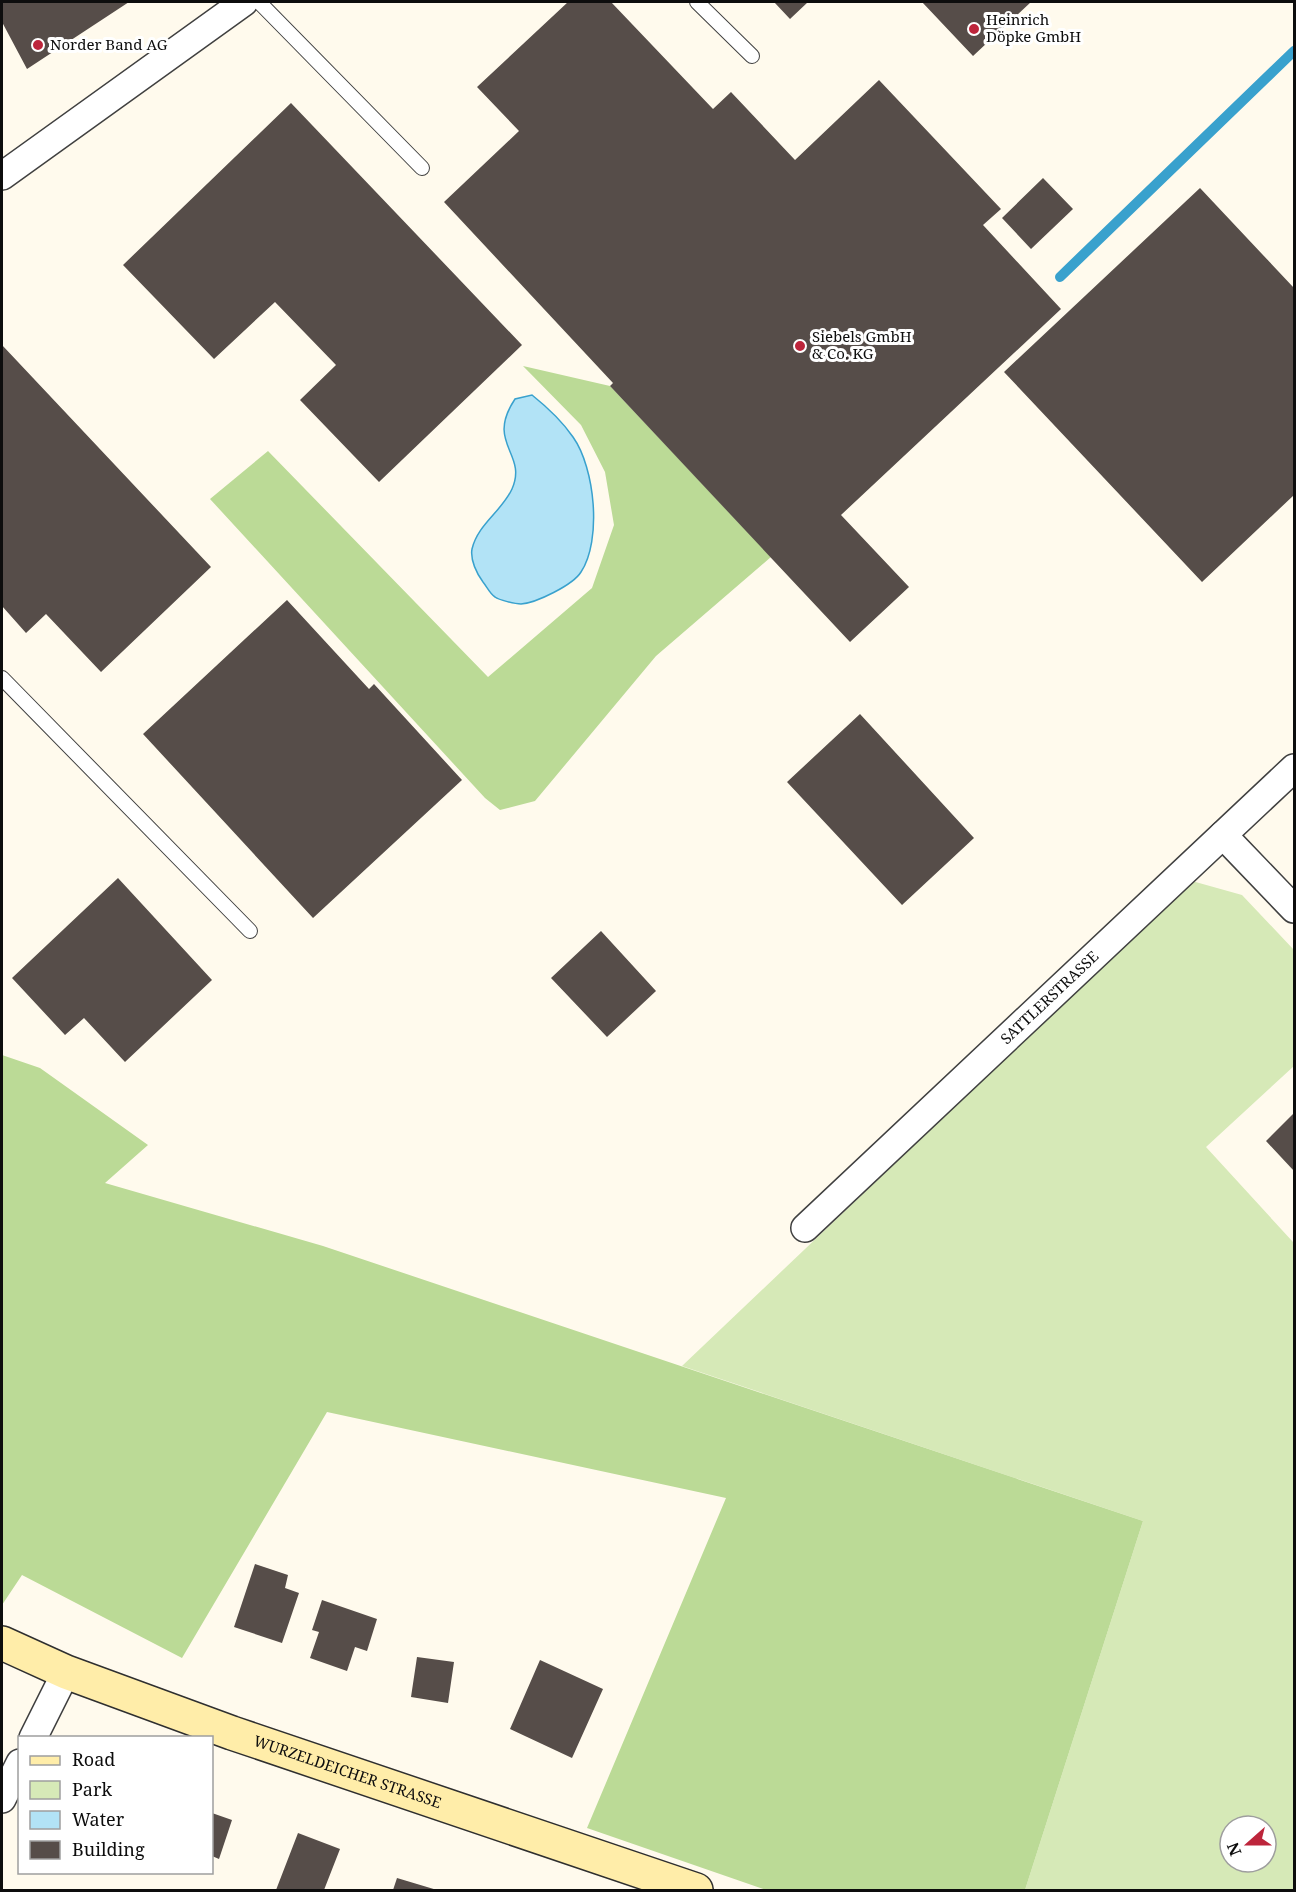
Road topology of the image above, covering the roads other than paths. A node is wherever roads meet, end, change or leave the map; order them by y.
1 (244, 2) edge
2 (259, 2) edge
3 (698, 2) edge
4 (752, 56) dead end
5 (422, 168) dead end
6 (2, 176) edge
7 (2, 678) edge
8 (1294, 768) edge
9 (1223, 835) junction
10 (1294, 909) edge
11 (250, 931) dead end
12 (805, 1228) dead end
13 (2, 1643) edge
14 (66, 1672) junction
15 (34, 1736) edge
16 (18, 1767) edge
17 (2, 1799) edge
18 (696, 1890) edge

1 - 6 street
2 - 5 lane
3 - 4 lane
7 - 11 lane
8 - 9 street, SATTLERSTRASSE
9 - 10 street
9 - 12 street, SATTLERSTRASSE
13 - 14 main road, WURZELDEICHER STRASSE
14 - 15 street
14 - 18 main road, WURZELDEICHER STRASSE
16 - 17 street

